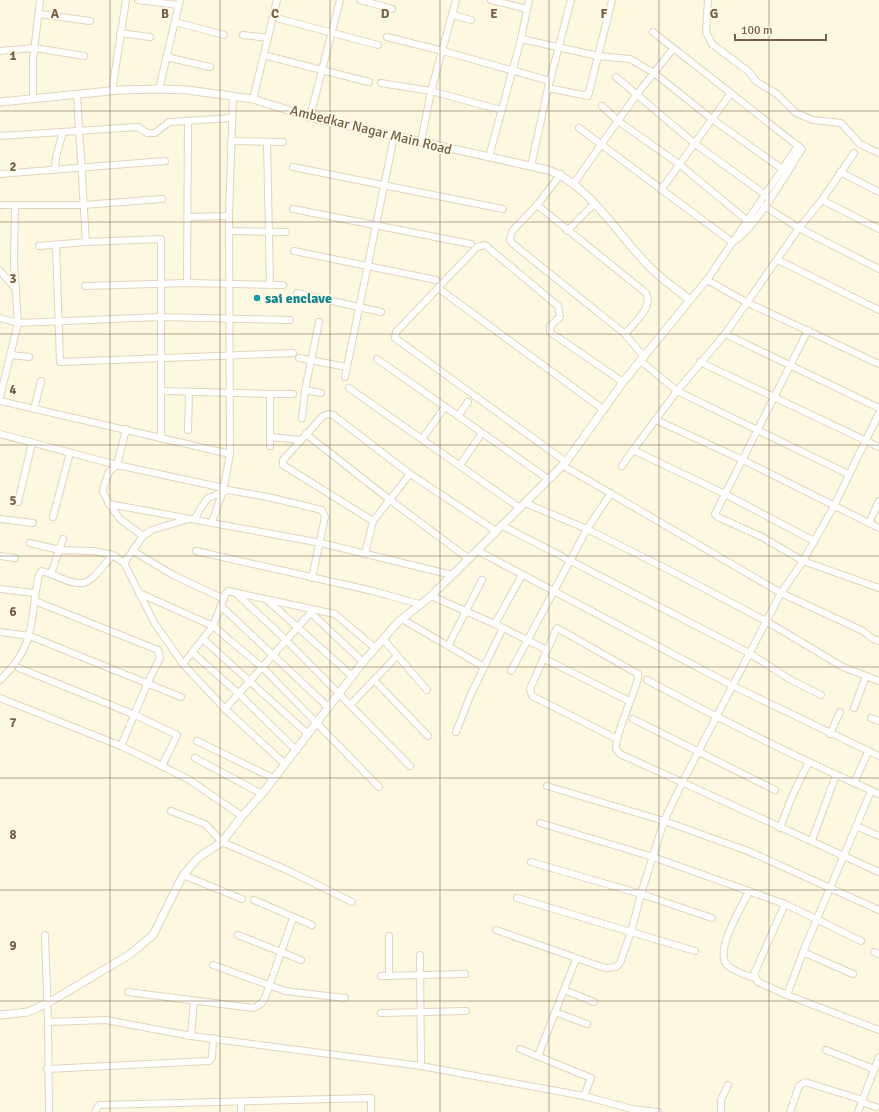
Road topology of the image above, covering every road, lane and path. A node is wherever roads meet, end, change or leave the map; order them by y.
1 (40, 0) edge
2 (126, 0) edge
3 (138, 0) edge
4 (277, 0) edge
5 (340, 0) edge
6 (360, 0) edge
7 (456, 0) edge
8 (491, 0) edge
9 (529, 0) edge
10 (571, 0) edge
11 (612, 0) edge
12 (708, 0) edge
13 (179, 3) edge
14 (392, 9) dead end
15 (527, 9) junction
16 (39, 14) junction
17 (453, 15) junction
18 (280, 19) dead end
19 (471, 20) dead end
20 (90, 21) dead end
21 (174, 22) junction
22 (653, 32) dead end
23 (120, 33) junction
24 (333, 33) junction
25 (224, 35) dead end
26 (243, 35) dead end
27 (150, 37) dead end
28 (387, 37) dead end
29 (268, 38) junction
30 (521, 39) junction
31 (378, 45) dead end
32 (558, 47) junction
33 (35, 48) junction
34 (673, 49) junction
35 (443, 50) junction
36 (0, 51) edge
37 (84, 56) dead end
38 (267, 56) dead end
39 (598, 56) junction
40 (166, 57) junction
41 (210, 67) dead end
42 (512, 70) junction
43 (322, 71) junction
44 (654, 73) junction
45 (616, 76) dead end
46 (550, 81) junction
47 (369, 82) dead end
48 (380, 83) dead end
49 (548, 88) junction
50 (159, 89) junction
51 (112, 91) junction
52 (431, 91) junction
53 (731, 93) junction
54 (637, 94) junction
55 (77, 95) junction
56 (233, 96) junction
57 (32, 99) junction
58 (253, 99) junction
59 (0, 102) edge
60 (602, 106) dead end
61 (501, 110) junction
62 (310, 117) junction
63 (232, 118) junction
64 (712, 119) junction
65 (188, 121) junction
66 (618, 121) junction
67 (580, 128) dead end
68 (79, 131) junction
69 (64, 132) junction
70 (0, 136) edge
71 (394, 137) junction
72 (231, 141) junction
73 (267, 142) junction
74 (283, 142) dead end
75 (421, 142) junction
76 (694, 143) junction
77 (601, 146) junction
78 (854, 153) dead end
79 (879, 153) edge
80 (489, 157) junction
81 (165, 161) dead end
82 (679, 164) junction
83 (80, 166) junction
84 (293, 166) dead end
85 (531, 166) junction
86 (54, 169) junction
87 (784, 171) junction
88 (840, 172) junction
89 (0, 174) edge
90 (561, 174) junction
91 (574, 183) junction
92 (385, 185) junction
93 (661, 190) junction
94 (879, 192) edge
95 (767, 196) junction
96 (162, 199) dead end
97 (822, 200) junction
98 (594, 204) junction
99 (0, 205) edge
100 (15, 205) junction
101 (83, 205) junction
102 (537, 205) junction
103 (764, 206) junction
104 (503, 208) dead end
105 (293, 209) dead end
106 (229, 216) junction
107 (188, 217) junction
108 (749, 222) junction
109 (376, 226) junction
110 (799, 228) junction
111 (879, 229) edge
112 (229, 231) junction
113 (567, 231) junction
114 (270, 232) junction
115 (286, 232) dead end
116 (86, 242) junction
117 (732, 242) junction
118 (56, 244) junction
119 (471, 244) dead end
120 (39, 246) dead end
121 (294, 251) dead end
122 (778, 260) junction
123 (368, 266) junction
124 (879, 269) edge
125 (0, 271) edge
126 (436, 280) dead end
127 (707, 280) junction
128 (187, 283) junction
129 (161, 285) junction
130 (230, 285) junction
131 (270, 285) junction
132 (85, 286) dead end
133 (283, 286) dead end
134 (438, 288) junction
135 (16, 289) junction
136 (297, 293) dead end
137 (690, 300) junction
138 (746, 302) junction
139 (359, 308) junction
140 (879, 310) edge
141 (380, 312) dead end
142 (160, 317) junction
143 (0, 318) edge
144 (230, 319) junction
145 (290, 320) dead end
146 (59, 322) junction
147 (319, 322) dead end
148 (18, 323) junction
149 (808, 330) junction
150 (625, 334) junction
151 (725, 334) junction
152 (293, 353) dead end
153 (11, 355) junction
154 (230, 355) junction
155 (29, 357) dead end
156 (161, 358) junction
157 (299, 358) dead end
158 (377, 359) dead end
159 (642, 359) junction
160 (311, 360) junction
161 (700, 362) junction
162 (879, 364) edge
163 (0, 365) edge
164 (790, 365) junction
165 (347, 367) junction
166 (7, 368) junction
167 (345, 378) dead end
168 (41, 381) dead end
169 (623, 382) junction
170 (349, 388) dead end
171 (305, 390) junction
172 (161, 391) junction
173 (677, 391) junction
174 (189, 392) junction
175 (231, 393) junction
176 (321, 393) dead end
177 (270, 394) junction
178 (293, 394) dead end
179 (774, 397) junction
180 (0, 398) edge
181 (0, 402) edge
182 (468, 402) dead end
183 (444, 407) junction
184 (879, 408) edge
185 (34, 409) junction
186 (604, 410) junction
187 (879, 413) edge
188 (458, 416) junction
189 (302, 418) dead end
190 (656, 420) junction
191 (126, 429) junction
192 (188, 430) dead end
193 (757, 430) junction
194 (482, 433) junction
195 (0, 434) edge
196 (306, 434) junction
197 (270, 437) junction
198 (161, 438) junction
199 (422, 438) junction
200 (301, 440) junction
201 (865, 441) junction
202 (32, 443) junction
203 (270, 446) dead end
204 (879, 447) edge
205 (633, 450) junction
206 (70, 453) junction
207 (230, 454) junction
208 (743, 460) junction
209 (564, 464) junction
210 (117, 465) junction
211 (460, 465) junction
212 (622, 466) dead end
213 (410, 474) junction
214 (848, 474) junction
215 (548, 479) junction
216 (223, 489) junction
217 (611, 493) junction
218 (724, 494) junction
219 (390, 500) junction
220 (879, 501) edge
221 (18, 502) dead end
222 (525, 503) junction
223 (109, 504) junction
224 (834, 506) junction
225 (520, 508) junction
226 (53, 517) dead end
227 (192, 518) junction
228 (0, 519) edge
229 (373, 521) junction
230 (212, 522) junction
231 (33, 523) dead end
232 (869, 523) junction
233 (498, 528) junction
234 (879, 528) edge
235 (587, 529) junction
236 (143, 536) junction
237 (63, 539) dead end
238 (814, 541) junction
239 (30, 543) dead end
240 (321, 543) junction
241 (59, 550) junction
242 (133, 551) junction
243 (196, 551) dead end
244 (478, 551) junction
245 (365, 554) junction
246 (114, 555) junction
247 (0, 556) edge
248 (16, 558) dead end
249 (469, 559) junction
250 (571, 561) junction
251 (803, 561) junction
252 (124, 562) junction
253 (51, 574) junction
254 (452, 575) junction
255 (522, 575) junction
256 (312, 578) junction
257 (482, 580) dead end
258 (879, 588) edge
259 (0, 589) edge
260 (553, 591) junction
261 (35, 593) junction
262 (139, 593) junction
263 (781, 593) junction
264 (237, 594) junction
265 (431, 596) junction
266 (224, 599) junction
267 (266, 599) junction
268 (35, 601) junction
269 (419, 604) junction
270 (222, 607) junction
271 (312, 611) junction
272 (466, 611) junction
273 (402, 619) junction
274 (766, 621) junction
275 (495, 624) junction
276 (213, 626) junction
277 (298, 627) junction
278 (503, 628) junction
279 (0, 632) edge
280 (30, 636) junction
281 (383, 639) junction
282 (204, 640) junction
283 (286, 640) junction
284 (527, 640) junction
285 (879, 641) edge
286 (448, 646) junction
287 (375, 648) junction
288 (546, 650) junction
289 (193, 653) junction
290 (749, 653) junction
291 (274, 655) junction
292 (397, 656) junction
293 (543, 658) junction
294 (363, 662) junction
295 (184, 664) junction
296 (484, 667) junction
297 (19, 668) dead end
298 (263, 668) junction
299 (512, 671) dead end
300 (2, 676) edge
301 (352, 676) junction
302 (866, 676) junction
303 (374, 680) junction
304 (647, 680) dead end
305 (879, 681) edge
306 (148, 682) junction
307 (249, 683) junction
308 (733, 686) junction
309 (427, 690) dead end
310 (240, 694) junction
311 (338, 694) junction
312 (821, 695) dead end
313 (181, 697) dead end
314 (0, 698) edge
315 (629, 701) junction
316 (350, 705) junction
317 (328, 707) junction
318 (854, 708) dead end
319 (225, 709) junction
320 (840, 712) dead end
321 (133, 714) junction
322 (717, 718) junction
323 (871, 718) dead end
324 (633, 719) dead end
325 (879, 721) edge
326 (316, 723) junction
327 (456, 732) dead end
328 (308, 734) junction
329 (830, 734) junction
330 (428, 736) dead end
331 (617, 739) junction
332 (197, 741) dead end
333 (121, 746) junction
334 (296, 750) junction
335 (700, 751) junction
336 (868, 752) junction
337 (879, 756) edge
338 (195, 758) dead end
339 (808, 763) junction
340 (285, 764) junction
341 (162, 766) junction
342 (410, 766) dead end
343 (836, 775) junction
344 (273, 778) junction
345 (683, 781) junction
346 (854, 783) junction
347 (547, 786) dead end
348 (379, 787) dead end
349 (775, 790) dead end
350 (871, 791) junction
351 (262, 794) junction
352 (879, 794) edge
353 (170, 811) dead end
354 (242, 816) junction
355 (664, 821) junction
356 (540, 824) dead end
357 (856, 826) junction
358 (780, 828) junction
359 (879, 836) edge
360 (812, 840) junction
361 (222, 842) junction
362 (843, 854) junction
363 (653, 857) junction
364 (532, 862) dead end
365 (879, 872) edge
366 (183, 875) junction
367 (829, 889) junction
368 (749, 891) junction
369 (641, 894) junction
370 (517, 898) dead end
371 (242, 899) dead end
372 (254, 900) dead end
373 (352, 902) dead end
374 (785, 904) junction
375 (879, 910) edge
376 (294, 918) junction
377 (712, 918) dead end
378 (816, 919) junction
379 (312, 926) dead end
380 (496, 930) dead end
381 (631, 932) junction
382 (45, 935) dead end
383 (238, 935) dead end
384 (389, 936) dead end
385 (862, 941) dead end
386 (695, 951) dead end
387 (281, 952) junction
388 (803, 952) junction
389 (420, 955) dead end
390 (576, 959) junction
391 (301, 960) dead end
392 (213, 965) dead end
393 (465, 974) dead end
394 (854, 974) dead end
395 (420, 975) junction
396 (380, 976) dead end
397 (389, 976) junction
398 (755, 978) junction
399 (269, 986) junction
400 (564, 990) junction
401 (128, 992) dead end
402 (787, 995) junction
403 (345, 998) dead end
404 (194, 1001) junction
405 (594, 1002) dead end
406 (48, 1003) junction
407 (466, 1011) dead end
408 (421, 1012) junction
409 (555, 1012) junction
410 (380, 1013) dead end
411 (0, 1015) edge
412 (48, 1022) junction
413 (588, 1024) dead end
414 (879, 1030) edge
415 (191, 1036) junction
416 (213, 1038) junction
417 (520, 1050) dead end
418 (826, 1050) dead end
419 (538, 1056) junction
420 (879, 1057) edge
421 (421, 1066) junction
422 (47, 1069) junction
423 (874, 1069) junction
424 (728, 1085) dead end
425 (584, 1096) junction
426 (862, 1101) junction
427 (241, 1102) junction
428 (876, 1107) dead end
429 (632, 1110) edge
430 (49, 1112) edge
431 (95, 1112) edge
432 (241, 1112) edge
433 (371, 1112) edge
434 (658, 1112) edge
435 (721, 1112) edge
436 (790, 1112) edge
437 (858, 1112) edge

1 - 16 street
2 - 23 street
3 - 13 street
4 - 29 street
5 - 24 street
6 - 14 street
7 - 17 street
8 - 15 street
9 - 15 street
10 - 32 street
11 - 39 street
12 - 79 street
13 - 21 street
15 - 30 street
16 - 20 street
16 - 33 street
17 - 19 street
17 - 35 street
18 - 24 street
21 - 25 street
21 - 40 street
22 - 34 street
23 - 27 street
23 - 51 street
24 - 31 street
24 - 43 street
26 - 29 street
28 - 35 street
29 - 58 street
30 - 32 street
30 - 42 street
32 - 39 street
32 - 46 street
33 - 36 street
33 - 37 street
33 - 57 street
34 - 44 street
34 - 53 street
35 - 42 street
35 - 52 street
38 - 43 street
39 - 44 street
39 - 49 street
40 - 41 street
40 - 50 street
42 - 46 street
42 - 61 street
43 - 47 street
43 - 62 street
44 - 54 street
44 - 64 street
45 - 54 street
46 - 49 street
48 - 52 street
49 - 85 street
50 - 51 street, Ambedkar Nagar Main Road
50 - 56 street, Ambedkar Nagar Main Road
51 - 55 street, Ambedkar Nagar Main Road
52 - 61 street
52 - 75 street
53 - 64 street
53 - 87 street
54 - 66 street
54 - 76 street
55 - 57 street, Ambedkar Nagar Main Road
55 - 68 street
56 - 58 street, Ambedkar Nagar Main Road
56 - 63 street
57 - 59 street, Ambedkar Nagar Main Road
58 - 62 street, Ambedkar Nagar Main Road
60 - 66 street
61 - 80 street
62 - 71 street, Ambedkar Nagar Main Road
63 - 65 street
63 - 72 street
64 - 76 street
64 - 87 street
65 - 68 street
65 - 107 street
66 - 77 street
66 - 82 street
67 - 77 street
68 - 69 street
68 - 83 street
69 - 70 street
69 - 86 street
71 - 75 street, Ambedkar Nagar Main Road
71 - 92 street
72 - 73 street
72 - 106 street
73 - 74 street
73 - 114 street
75 - 80 street, Ambedkar Nagar Main Road
76 - 82 street
76 - 95 street
77 - 91 street
77 - 93 street
78 - 88 street
80 - 85 street, Ambedkar Nagar Main Road
81 - 83 street
82 - 93 street
82 - 108 street
83 - 86 street
83 - 101 street
84 - 92 street
85 - 90 street, Ambedkar Nagar Main Road
86 - 89 street
87 - 95 street
88 - 94 street
88 - 97 street
90 - 91 street, Ambedkar Nagar Main Road
90 - 102 street
91 - 98 street, Ambedkar Nagar Main Road
92 - 104 street
92 - 109 street
93 - 117 street
95 - 103 street
95 - 108 street
96 - 101 street
97 - 110 street
97 - 111 street
98 - 113 street
98 - 137 street, Ambedkar Nagar Main Road
99 - 100 street
100 - 101 street
100 - 135 street
101 - 116 street
102 - 113 street
102 - 150 street
103 - 108 street
103 - 110 street
105 - 109 street
106 - 107 street
106 - 112 street
107 - 128 street
108 - 117 street
109 - 119 street
109 - 123 street
110 - 122 street
110 - 124 street
112 - 114 street
112 - 130 street
113 - 150 street
114 - 115 street
114 - 131 street
116 - 118 street
116 - 129 street
117 - 127 street
118 - 120 street
118 - 146 street
121 - 123 street
122 - 138 street
122 - 140 street
123 - 126 street
123 - 139 street
125 - 135 street
127 - 137 street
127 - 138 street
128 - 129 street
128 - 130 street
129 - 132 street
129 - 142 street
130 - 131 street
130 - 144 street
131 - 133 street
134 - 169 street
134 - 186 street
134 - 209 street
135 - 148 street
136 - 139 street
137 - 159 street
138 - 149 street
138 - 151 street
139 - 141 street
139 - 165 street
142 - 144 street
142 - 146 street
142 - 156 street
143 - 148 street
144 - 145 street
144 - 154 street
146 - 148 street
146 - 156 street
147 - 160 street
148 - 153 street
149 - 162 street
149 - 164 street
150 - 159 street
151 - 161 street
151 - 164 street
152 - 154 street
153 - 155 street
153 - 166 street
154 - 156 street
154 - 175 street
156 - 172 street
157 - 160 street
158 - 183 street
159 - 169 street
159 - 173 street
160 - 165 street
160 - 171 street
161 - 173 street
161 - 179 street
163 - 166 street
164 - 179 street
164 - 184 street
165 - 167 street
166 - 180 street
168 - 185 street
169 - 186 street
170 - 199 street
171 - 176 street
171 - 189 street
172 - 174 street
172 - 198 street
173 - 190 street
173 - 193 street
174 - 175 street
174 - 192 street
175 - 177 street
175 - 207 street
177 - 178 street
177 - 197 street
179 - 193 street
179 - 201 street
181 - 185 street
182 - 188 street
183 - 188 street
183 - 199 street
185 - 191 street
186 - 209 street
187 - 201 street
188 - 194 street
190 - 205 street
190 - 208 street
191 - 198 street
191 - 210 street
193 - 208 street
193 - 214 street
194 - 211 street
194 - 215 street
195 - 202 street
196 - 200 street
196 - 213 street
196 - 219 street
197 - 200 street
197 - 203 street
198 - 207 street
199 - 211 street
200 - 229 street
201 - 204 street
201 - 214 street
202 - 206 street
202 - 221 street
205 - 212 street
205 - 218 street
206 - 210 street
206 - 226 street
207 - 216 street
208 - 218 street
208 - 224 street
209 - 215 street
209 - 217 street
210 - 216 street
210 - 223 street
211 - 225 street
213 - 219 street
213 - 233 street
214 - 224 street
215 - 222 street
216 - 227 street
216 - 230 street
216 - 240 street
217 - 235 street
217 - 263 street
218 - 238 street
218 - 251 street
219 - 229 street
219 - 249 street
220 - 232 street
222 - 225 street
222 - 235 street
223 - 227 street
223 - 236 street
224 - 232 street
224 - 238 street
225 - 233 street
227 - 230 street
227 - 236 street
228 - 231 street
229 - 245 street
230 - 240 street
232 - 234 street
233 - 244 street
233 - 250 street
235 - 250 street
235 - 274 street
236 - 242 street
237 - 241 street
238 - 251 street
239 - 241 street
240 - 245 street
240 - 256 street
241 - 246 street
241 - 253 street
242 - 252 street
242 - 266 street
243 - 256 street
244 - 249 street
244 - 255 street
245 - 254 street
246 - 252 street
246 - 253 street
247 - 248 street
249 - 254 street
250 - 260 street
250 - 290 street
251 - 258 street
251 - 263 street
252 - 262 street
253 - 261 street
254 - 265 street
255 - 260 street
255 - 275 street
256 - 269 street
257 - 272 street
259 - 261 street
260 - 284 street
260 - 308 street
261 - 268 street
262 - 276 street
262 - 295 street
263 - 274 street
263 - 285 street
264 - 266 street
264 - 267 street
264 - 283 street
265 - 269 street
265 - 272 street
266 - 270 street
267 - 271 street
267 - 277 street
268 - 280 street
268 - 306 street
269 - 273 street
270 - 276 street
270 - 291 street
271 - 277 street
271 - 287 street
271 - 294 street
272 - 275 street
272 - 286 street
273 - 281 street
273 - 286 street
274 - 290 street
274 - 302 street
275 - 278 street
276 - 282 street
276 - 298 street
277 - 283 street
277 - 301 street
278 - 284 street
278 - 296 street
279 - 280 street
280 - 300 street
280 - 306 street
281 - 287 street
281 - 292 street
282 - 289 street
282 - 307 street
283 - 291 street
283 - 311 street
284 - 288 street
284 - 299 street
286 - 296 street
287 - 294 street
288 - 293 street
288 - 315 street
289 - 295 street
289 - 310 street
290 - 308 street
290 - 312 street
291 - 298 street
291 - 317 street
292 - 303 street
292 - 309 street
293 - 315 street
293 - 331 street
294 - 301 street
295 - 319 street
296 - 327 street
297 - 321 street
298 - 307 street
298 - 326 street
301 - 311 street
302 - 305 street
302 - 318 street
303 - 316 street
303 - 330 street
304 - 322 street
306 - 313 street
306 - 321 street
307 - 310 street
307 - 328 street
308 - 322 street
308 - 329 street
310 - 319 street
310 - 334 street
311 - 316 street
311 - 317 street
314 - 333 street
315 - 331 street
316 - 342 street
317 - 326 street
319 - 340 street
320 - 329 street
321 - 333 street
321 - 341 street
322 - 335 street
322 - 339 street
323 - 325 street
324 - 335 street
326 - 328 street
326 - 348 street
328 - 334 street
329 - 336 street
331 - 345 street
332 - 344 street
333 - 341 street
334 - 340 street
335 - 345 street
335 - 349 street
336 - 337 street
336 - 346 street
338 - 351 street
339 - 343 street
339 - 358 street
340 - 344 street
341 - 354 street
343 - 346 street
343 - 360 street
344 - 351 street
345 - 355 street
345 - 358 street
346 - 350 street
347 - 355 street
350 - 352 street
350 - 357 street
351 - 354 street
353 - 361 street
354 - 361 street
355 - 363 street
355 - 367 street
356 - 363 street
357 - 359 street
357 - 362 street
358 - 360 street
360 - 362 street
361 - 366 street
361 - 373 street
362 - 365 street
362 - 367 street
363 - 368 street
363 - 369 street
364 - 369 street
366 - 371 street
366 - 406 street
367 - 375 street
367 - 378 street
368 - 374 street
368 - 398 street
369 - 377 street
369 - 381 street
370 - 381 street
372 - 376 street
374 - 378 street
374 - 398 street
376 - 379 street
376 - 387 street
378 - 385 street
378 - 388 street
380 - 390 street
381 - 386 street
381 - 390 street
382 - 406 street
383 - 387 street
384 - 397 street
387 - 391 street
387 - 399 street
388 - 394 street
388 - 402 street
389 - 395 street
390 - 400 street
392 - 399 street
393 - 395 street
395 - 397 street
395 - 408 street
396 - 397 street
398 - 402 street
399 - 403 street
399 - 404 street
400 - 405 street
400 - 409 street
401 - 404 street
402 - 414 street
404 - 415 street
406 - 411 street
406 - 412 street
407 - 408 street
408 - 410 street
408 - 421 street
409 - 413 street
409 - 419 street
412 - 415 street
412 - 422 street
415 - 416 street
416 - 421 street
416 - 422 street
417 - 419 street
418 - 423 street
419 - 425 street
420 - 423 street
421 - 425 street
422 - 430 street
423 - 426 street
424 - 435 street
425 - 429 street
426 - 428 street
426 - 436 street
426 - 437 street
427 - 431 street
427 - 432 street
427 - 433 street
429 - 434 street

